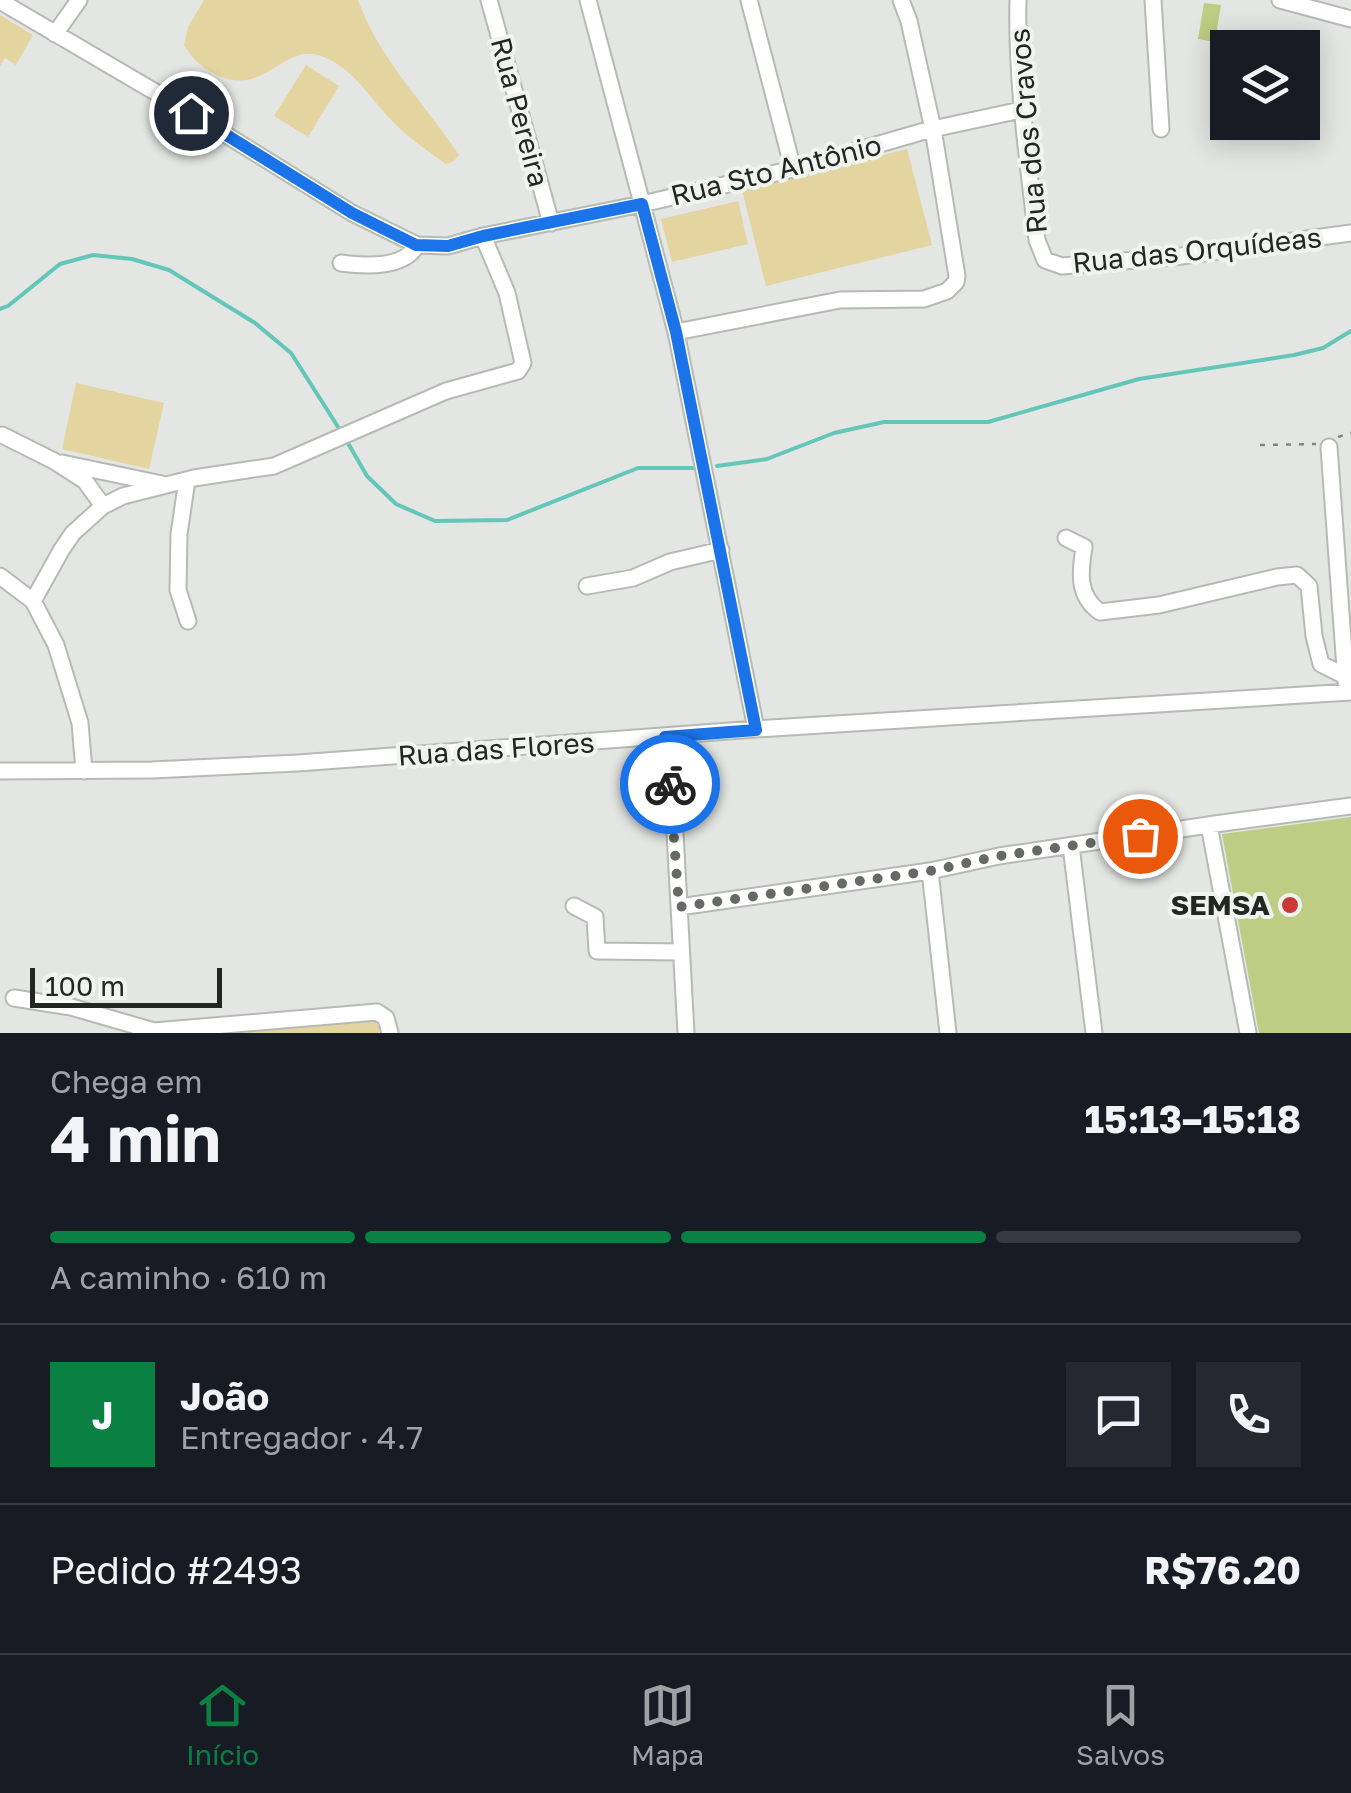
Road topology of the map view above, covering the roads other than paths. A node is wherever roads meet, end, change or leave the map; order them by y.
1 (78, 0) edge
2 (490, 0) edge
3 (588, 0) edge
4 (749, 0) edge
5 (901, 0) edge
6 (1018, 0) edge
7 (1152, 0) edge
8 (1280, 0) edge
9 (0, 1) edge
10 (1351, 19) edge
11 (55, 34) junction
12 (1021, 110) junction
13 (933, 129) junction
14 (1160, 130) dead end
15 (794, 169) junction
16 (642, 204) junction
17 (551, 224) junction
18 (1351, 233) edge
19 (483, 236) junction
20 (416, 245) junction
21 (1045, 260) joint
22 (340, 263) dead end
23 (676, 332) junction
24 (2, 435) edge
25 (1326, 444) road end
26 (54, 461) junction
27 (187, 480) junction
28 (165, 485) junction
29 (104, 506) junction
30 (1066, 538) dead end
31 (721, 550) junction
32 (0, 576) edge
33 (587, 586) dead end
34 (33, 601) junction
35 (188, 621) dead end
36 (1348, 687) edge
37 (756, 730) junction
38 (665, 737) junction
39 (0, 771) edge
40 (84, 771) junction
41 (1351, 806) edge
42 (1210, 825) junction
43 (1071, 846) junction
44 (930, 871) junction
45 (574, 906) dead end
46 (679, 907) junction
47 (682, 952) junction
48 (14, 998) dead end
49 (390, 1033) edge
50 (686, 1033) edge
51 (948, 1033) edge
52 (1094, 1033) edge
53 (1248, 1033) edge

1 - 11 street
2 - 17 street, Rua Pereira
3 - 16 street
4 - 15 street
5 - 13 street
6 - 12 street, Rua dos Cravos
7 - 14 street
8 - 10 street
9 - 11 street
11 - 20 street
12 - 13 street, Rua Sto Antônio
12 - 21 street, Rua dos Cravos
13 - 15 street, Rua Sto Antônio
13 - 23 street
15 - 16 street, Rua Sto Antônio
16 - 17 street, Rua Sto Antônio
16 - 23 street
17 - 19 street, Rua Sto Antônio
18 - 21 street, Rua das Orquídeas
19 - 20 street, Rua Sto Antônio
19 - 27 street
20 - 22 street
23 - 31 street
24 - 26 street
25 - 36 street
26 - 28 street
26 - 29 street
27 - 28 street
27 - 35 street
28 - 29 street
29 - 34 street
30 - 36 street
31 - 33 street
31 - 37 street
32 - 34 street
34 - 40 street
36 - 37 street, Rua das Flores
37 - 38 street, Rua das Flores
38 - 40 street, Rua das Flores
38 - 46 street
39 - 40 street, Rua das Flores
41 - 42 street
42 - 43 street
42 - 53 street
43 - 44 street
43 - 52 street
44 - 46 street
44 - 51 street
45 - 47 street
46 - 47 street
47 - 50 street
48 - 49 street

